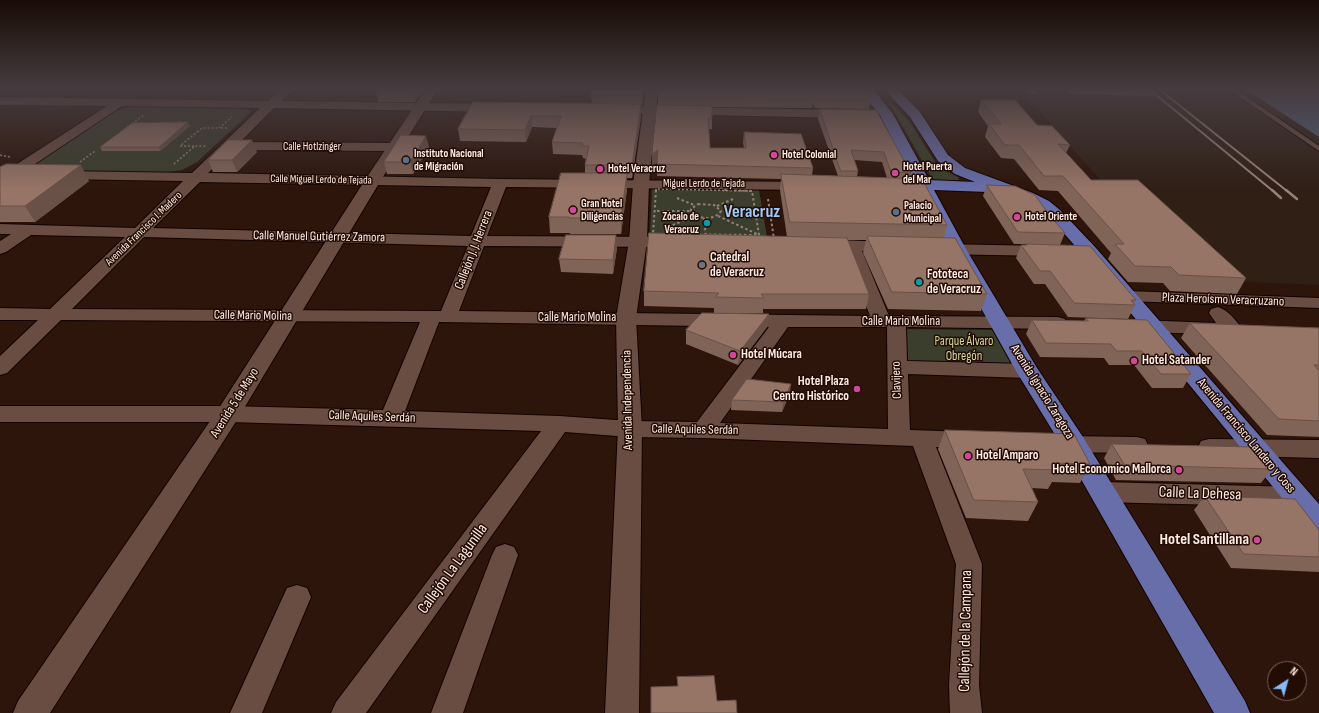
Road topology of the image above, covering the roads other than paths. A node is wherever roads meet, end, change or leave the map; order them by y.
1 (88, 122) edge
2 (248, 122) edge
3 (410, 122) edge
4 (648, 122) edge
5 (887, 122) edge
6 (920, 122) edge
7 (1280, 122) edge
8 (226, 139) junction
9 (394, 147) junction
10 (1319, 149) edge
11 (35, 174) edge
12 (50, 175) edge
13 (4, 176) edge
14 (197, 178) junction
15 (373, 180) junction
16 (500, 183) junction
17 (641, 184) junction
18 (822, 186) edge
19 (1002, 187) junction
20 (920, 188) junction
21 (0, 229) edge
22 (27, 230) junction
23 (142, 232) junction
24 (339, 237) junction
25 (706, 239) edge
26 (479, 241) junction
27 (638, 241) junction
28 (775, 244) edge
29 (851, 246) junction
30 (904, 248) edge
31 (926, 248) edge
32 (0, 249) edge
33 (957, 249) junction
34 (1090, 252) junction
35 (1133, 302) junction
36 (1319, 303) edge
37 (1218, 313) junction
38 (0, 314) edge
39 (57, 314) junction
40 (289, 316) junction
41 (440, 317) junction
42 (1319, 317) edge
43 (626, 318) junction
44 (783, 321) junction
45 (889, 322) junction
46 (999, 322) junction
47 (1076, 324) edge
48 (1122, 325) edge
49 (1153, 326) junction
50 (897, 367) junction
51 (0, 368) edge
52 (1027, 371) junction
53 (0, 414) edge
54 (228, 414) junction
55 (391, 418) junction
56 (559, 424) junction
57 (630, 429) junction
58 (703, 430) junction
59 (910, 438) junction
60 (990, 441) edge
61 (1044, 443) edge
62 (1074, 444) junction
63 (1161, 446) edge
64 (1192, 446) edge
65 (1255, 447) junction
66 (1319, 449) edge
67 (1102, 492) junction
68 (1297, 497) junction
69 (1319, 523) edge
70 (505, 555) dead end
71 (297, 597) dead end
72 (30, 713) edge
73 (246, 713) edge
74 (347, 713) edge
75 (447, 713) edge
76 (622, 713) edge
77 (966, 713) edge
78 (1233, 713) edge

1 - 13 street
2 - 8 street, Avenida Francisco I. Madero
3 - 9 street, Avenida 5 de Mayo
4 - 17 street, Avenida Independencia
5 - 20 main road, Avenida Ignacio Zaragoza
6 - 19 main road, Avenida Francisco Landero y Coss
7 - 10 lane
8 - 9 street, Calle Hotlzinger
8 - 14 street, Avenida Francisco I. Madero
9 - 15 street, Avenida 5 de Mayo
11 - 13 street
12 - 14 street, Calle Miguel Lerdo de Tejada
14 - 15 street, Calle Miguel Lerdo de Tejada
14 - 23 street, Avenida Francisco I. Madero
15 - 16 street, Calle Miguel Lerdo de Tejada
15 - 24 street, Avenida 5 de Mayo
16 - 17 street, Calle Miguel Lerdo de Tejada
16 - 26 street, Callejón J. J. Herrera
17 - 18 street, Miguel Lerdo de Tejada
17 - 27 street, Avenida Independencia
19 - 20 main road
19 - 34 main road, Avenida Francisco Landero y Coss
20 - 33 main road, Avenida Ignacio Zaragoza
21 - 22 street, Calle Manuel Gutiérrez Zamora
22 - 23 street, Calle Manuel Gutiérrez Zamora
22 - 32 street
23 - 24 street, Calle Manuel Gutiérrez Zamora
23 - 39 street, Avenida Francisco I. Madero
24 - 26 street, Calle Manuel Gutiérrez Zamora
24 - 40 street, Avenida 5 de Mayo
25 - 27 street, Calle Manuel Gutiérrez Zamora
26 - 27 street, Calle Manuel Gutiérrez Zamora
26 - 41 street, Callejón J. J. Herrera
27 - 43 street, Avenida Independencia
28 - 29 street
29 - 30 street
29 - 45 street
31 - 33 street
33 - 34 street
33 - 46 main road, Avenida Ignacio Zaragoza
34 - 35 main road, Avenida Francisco Landero y Coss
35 - 36 street, Plaza Heroísmo Veracruzano
35 - 37 street
35 - 49 main road, Avenida Francisco Landero y Coss
37 - 42 street
37 - 49 street
38 - 39 street, Calle Mario Molina
39 - 40 street, Calle Mario Molina
39 - 51 street, Avenida Francisco I. Madero
40 - 41 street, Calle Mario Molina
40 - 54 street, Avenida 5 de Mayo
41 - 43 street, Calle Mario Molina
41 - 55 street, Callejón J. J. Herrera
43 - 44 street, Calle Mario Molina
43 - 57 street, Avenida Independencia
44 - 45 street, Calle Mario Molina
44 - 58 street
45 - 46 street, Calle Mario Molina
45 - 50 street, Clavijero
46 - 47 street, Calle Mario Molina
46 - 52 main road, Avenida Ignacio Zaragoza
48 - 49 street
49 - 65 main road, Avenida Francisco Landero y Coss
50 - 52 street
50 - 59 street, Clavijero
52 - 62 main road, Avenida Ignacio Zaragoza
53 - 54 street, Calle Aquiles Serdán
54 - 55 street, Calle Aquiles Serdán
54 - 72 street, Avenida 5 de Mayo
55 - 56 street, Calle Aquiles Serdán
56 - 57 street, Calle Aquiles Serdán
56 - 74 street, Callejón La Lagunilla
57 - 58 street, Calle Aquiles Serdán
57 - 76 street, Avenida Independencia
58 - 59 street, Calle Aquiles Serdán
59 - 60 street, Calle Aquiles Serdán
59 - 77 street, Callejón de la Campana
61 - 62 street
62 - 63 street
62 - 67 main road, Avenida Ignacio Zaragoza
64 - 65 street
65 - 66 street
65 - 68 main road, Avenida Francisco Landero y Coss
67 - 68 street, Calle La Dehesa
67 - 78 main road, Avenida Ignacio Zaragoza
68 - 69 main road, Avenida Francisco Landero y Coss
70 - 75 street
71 - 73 street

